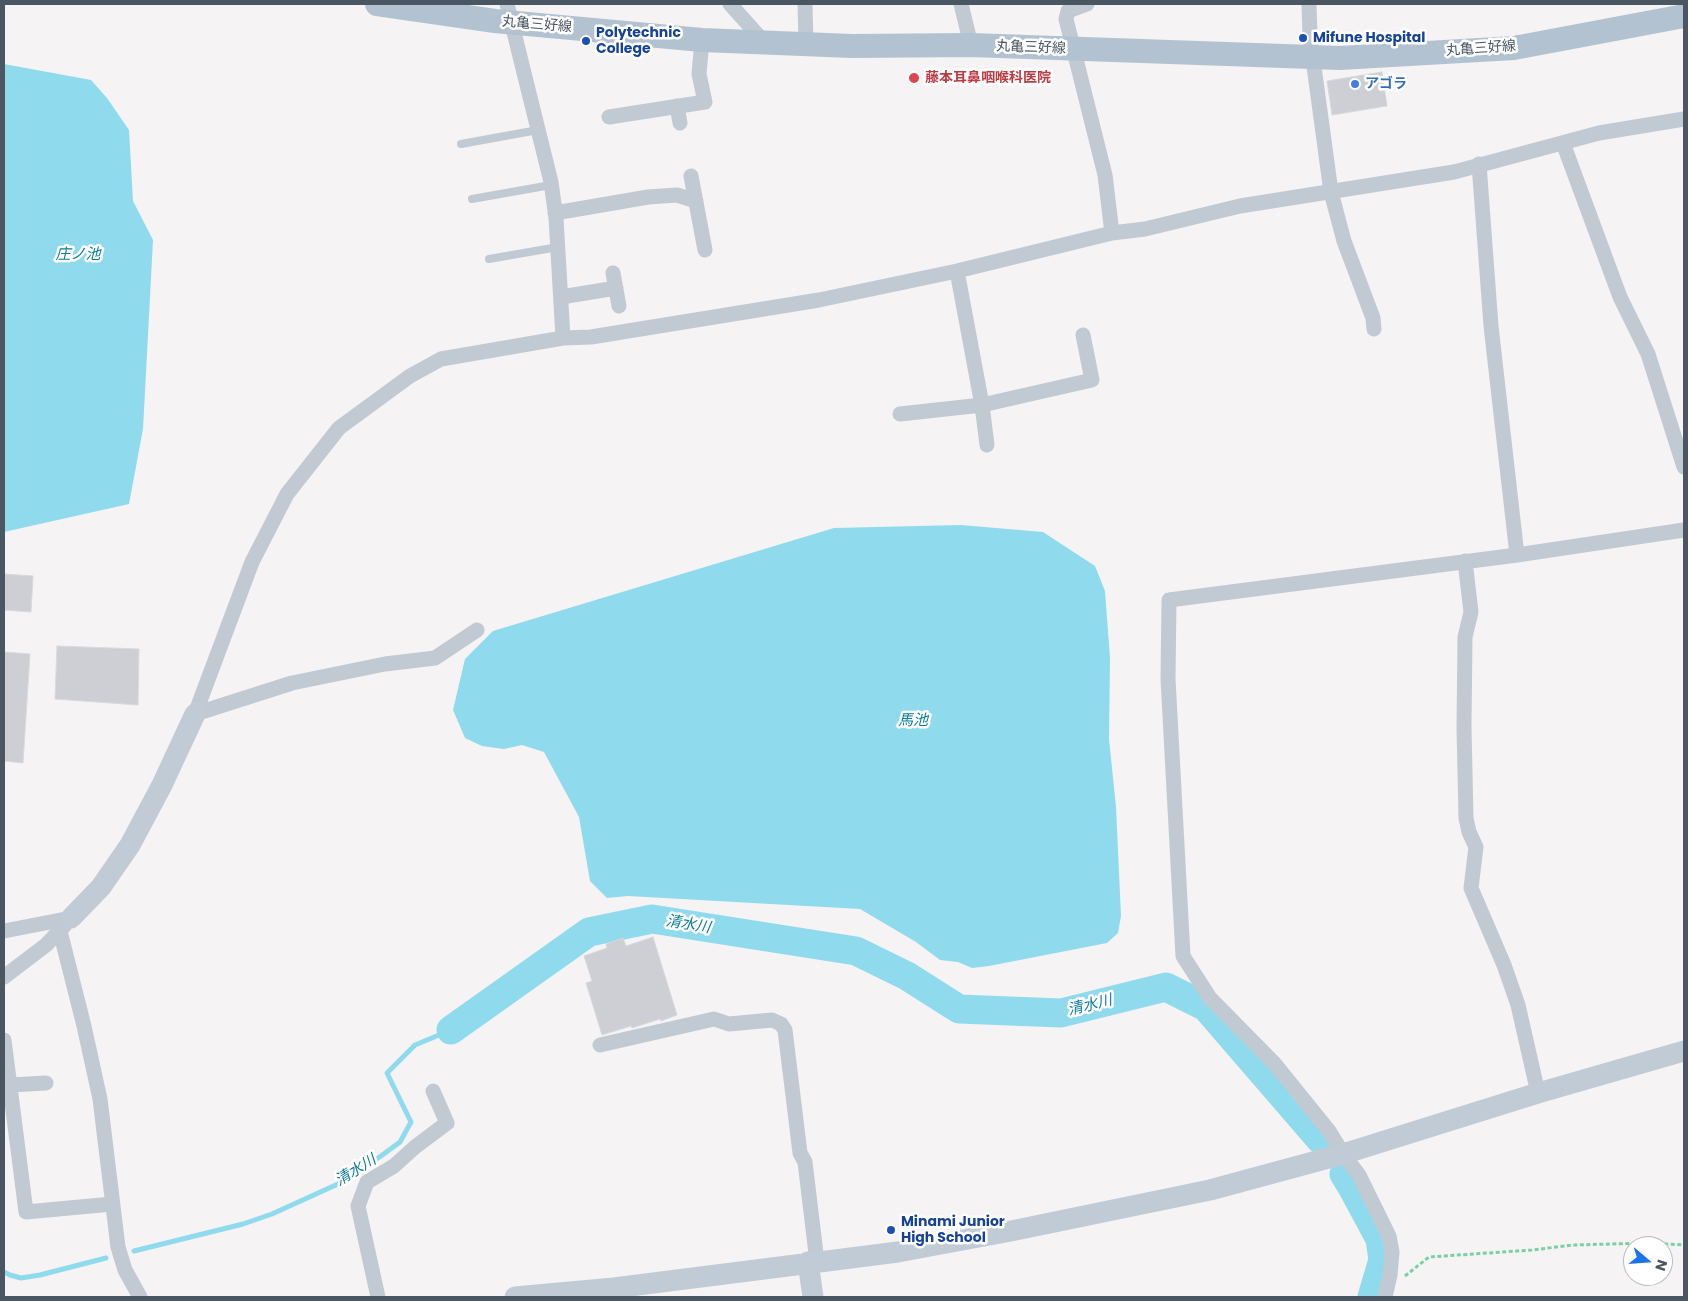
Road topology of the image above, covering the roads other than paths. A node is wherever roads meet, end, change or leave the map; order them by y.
1 (377, 4) edge
2 (730, 4) edge
3 (805, 4) edge
4 (961, 4) edge
5 (1087, 4) edge
6 (1308, 4) edge
7 (509, 13) edge
8 (1684, 16) edge
9 (702, 40) junction
10 (764, 42) junction
11 (806, 44) junction
12 (971, 45) junction
13 (1074, 49) junction
14 (1314, 57) junction
15 (678, 106) junction
16 (609, 117) dead end
17 (1684, 119) edge
18 (680, 123) dead end
19 (538, 130) junction
20 (1563, 143) junction
21 (461, 144) dead end
22 (1479, 164) junction
23 (691, 176) dead end
24 (551, 186) junction
25 (1331, 192) junction
26 (472, 199) dead end
27 (696, 200) junction
28 (555, 213) junction
29 (1112, 233) junction
30 (558, 247) junction
31 (705, 250) dead end
32 (489, 260) dead end
33 (957, 272) junction
34 (613, 273) dead end
35 (616, 288) junction
36 (561, 297) junction
37 (619, 306) dead end
38 (1374, 329) dead end
39 (1083, 335) dead end
40 (563, 338) junction
41 (982, 405) junction
42 (900, 414) dead end
43 (987, 445) dead end
44 (1684, 467) edge
45 (1684, 530) edge
46 (1517, 555) junction
47 (1465, 561) junction
48 (477, 630) dead end
49 (195, 714) junction
50 (65, 925) junction
51 (4, 931) edge
52 (4, 977) edge
53 (4, 1040) edge
54 (600, 1045) dead end
55 (1684, 1051) edge
56 (46, 1083) dead end
57 (10, 1085) junction
58 (433, 1091) dead end
59 (1538, 1093) junction
60 (1343, 1154) junction
61 (112, 1204) junction
62 (812, 1262) junction
63 (140, 1297) edge
64 (378, 1297) edge
65 (515, 1297) edge
66 (813, 1297) edge
67 (1384, 1297) edge

1 - 7 main road, 丸亀三好線
2 - 10 street
3 - 11 street
4 - 12 street
5 - 13 street
6 - 14 street
7 - 9 main road, 丸亀三好線
7 - 19 street
8 - 14 main road, 丸亀三好線
9 - 10 main road, 丸亀三好線
9 - 15 street
10 - 11 main road, 丸亀三好線
11 - 12 main road, 丸亀三好線
12 - 13 main road, 丸亀三好線
13 - 14 main road, 丸亀三好線
13 - 29 street
14 - 25 street
15 - 16 street
15 - 18 street
17 - 20 street
19 - 21 lane
19 - 24 street
20 - 22 street
20 - 44 street
22 - 25 street
22 - 46 street
23 - 27 street
24 - 26 lane
24 - 28 street
25 - 29 street
25 - 38 street
27 - 28 street
27 - 31 street
28 - 30 street
29 - 33 street
30 - 32 lane
30 - 36 street
33 - 40 street
33 - 41 street
34 - 35 street
35 - 36 street
35 - 37 street
36 - 40 street
39 - 41 street
40 - 49 street
41 - 42 street
41 - 43 street
45 - 46 street
46 - 47 street
47 - 59 street
47 - 60 street
48 - 49 street
49 - 50 street
50 - 51 street
50 - 52 street
50 - 61 street
53 - 57 street
54 - 62 street
55 - 59 street
56 - 57 street
57 - 61 street
58 - 64 street
59 - 60 street
60 - 62 street
60 - 67 street
61 - 63 street
62 - 65 street
62 - 66 street

